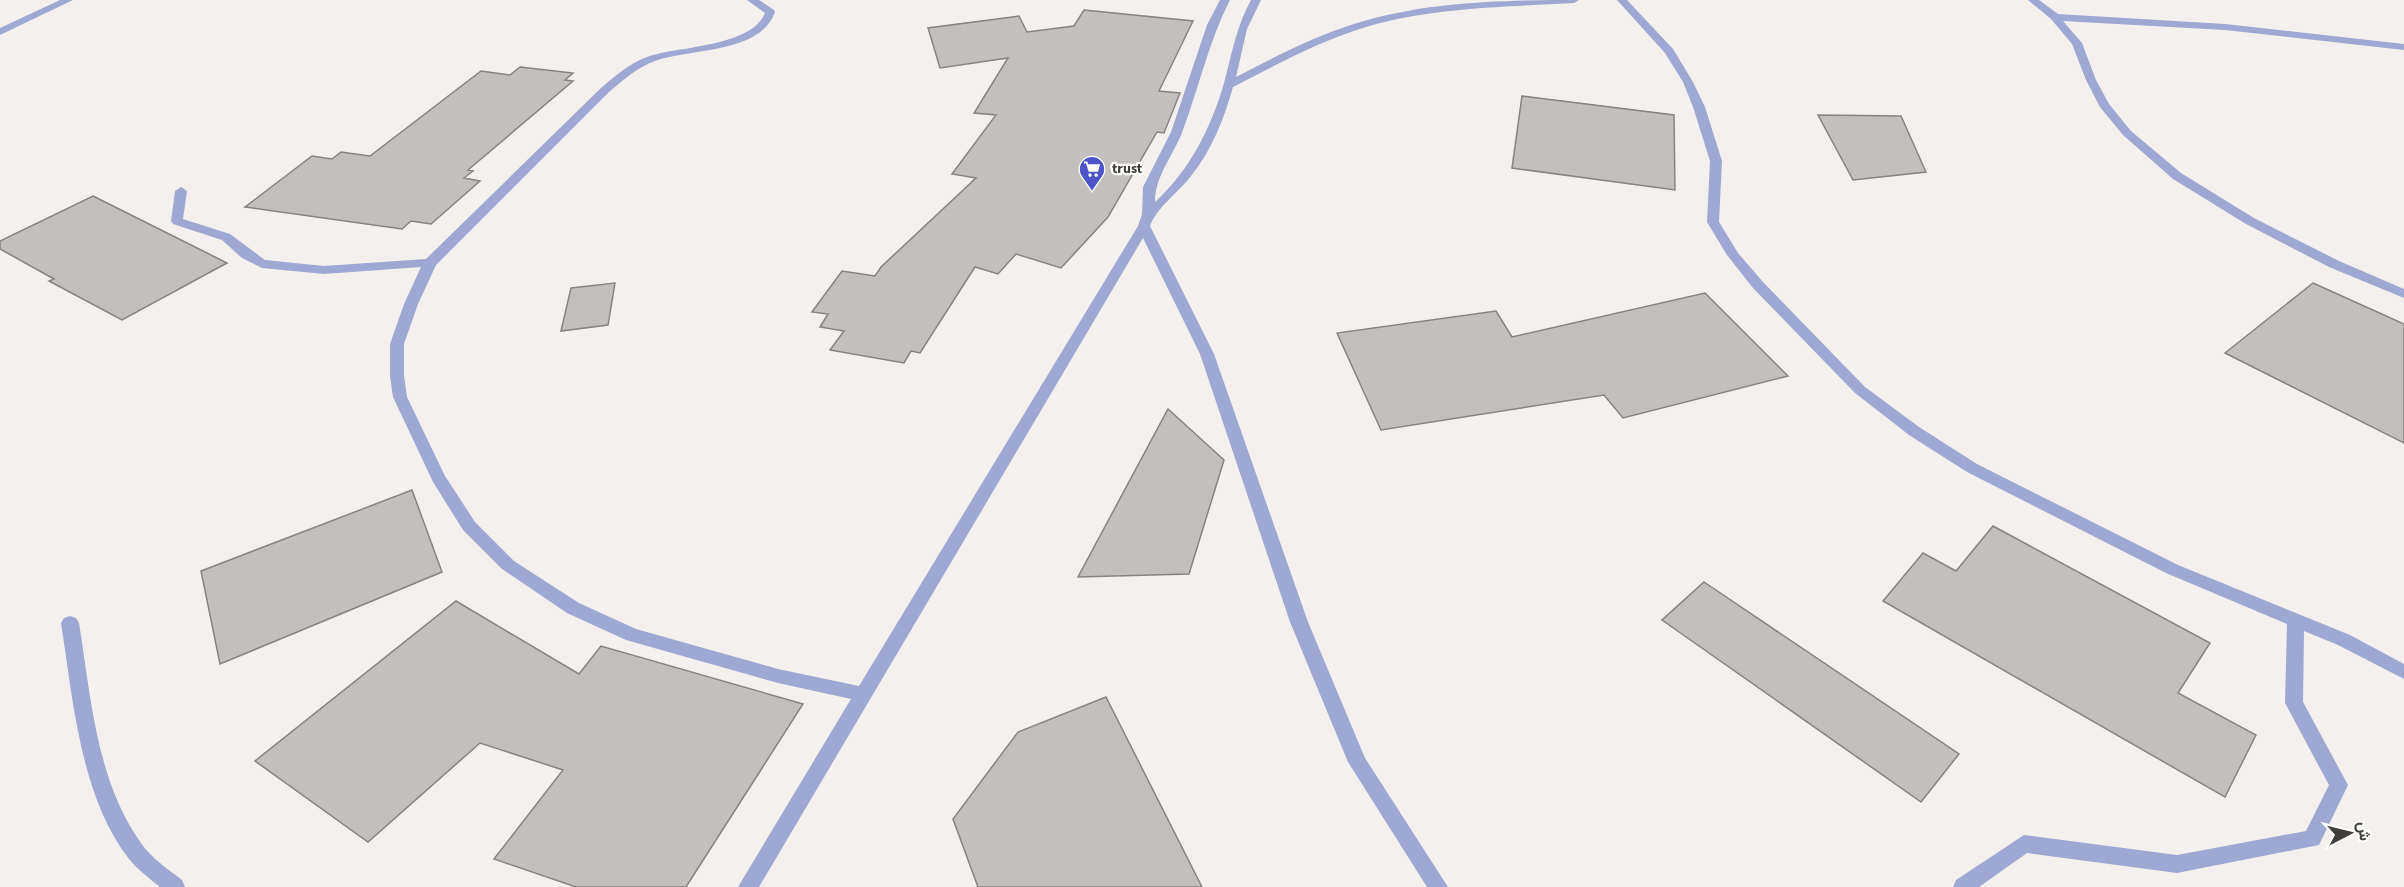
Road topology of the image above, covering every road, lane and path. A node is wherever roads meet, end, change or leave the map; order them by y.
1 (68, 0) edge
2 (752, 0) edge
3 (1226, 0) edge
4 (1256, 0) edge
5 (1574, 0) edge
6 (1622, 0) edge
7 (2033, 0) edge
8 (2055, 17) junction
9 (0, 32) edge
10 (2404, 47) edge
11 (1228, 85) junction
12 (181, 190) dead end
13 (1146, 220) junction
14 (430, 263) junction
15 (2404, 294) edge
16 (2296, 620) junction
17 (70, 623) dead end
18 (2404, 672) edge
19 (862, 694) junction
20 (175, 887) edge
21 (748, 887) edge
22 (1438, 887) edge
23 (1963, 887) edge

1 - 9 street
2 - 14 street
3 - 13 street
4 - 11 street
5 - 11 street
6 - 16 street
7 - 8 street
8 - 10 street
8 - 15 street
11 - 13 street
12 - 14 street
13 - 19 street
13 - 22 street
14 - 19 street
16 - 18 street
16 - 23 street
17 - 20 street
19 - 21 street

